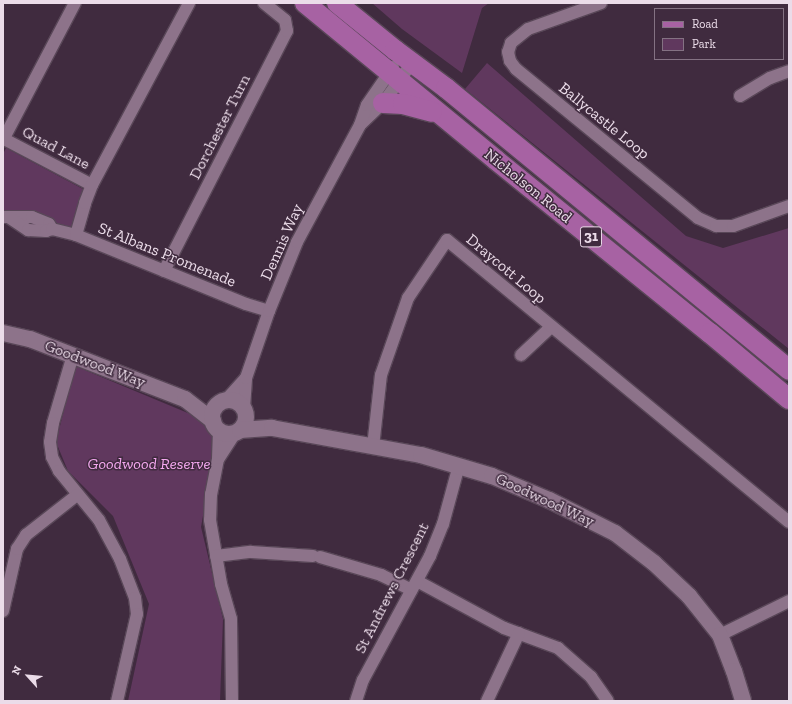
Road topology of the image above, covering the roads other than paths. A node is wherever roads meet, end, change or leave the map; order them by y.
1 (74, 3) edge
2 (189, 3) edge
3 (264, 3) edge
4 (305, 3) edge
5 (337, 3) edge
6 (601, 3) edge
7 (407, 59) junction
8 (789, 71) edge
9 (394, 76) junction
10 (740, 96) dead end
11 (383, 103) junction
12 (441, 115) junction
13 (360, 125) junction
14 (3, 140) edge
15 (92, 185) junction
16 (789, 206) edge
17 (6, 218) edge
18 (76, 236) junction
19 (164, 271) junction
20 (269, 311) junction
21 (551, 327) junction
22 (3, 333) edge
23 (73, 355) junction
24 (521, 355) dead end
25 (789, 370) edge
26 (246, 378) junction
27 (185, 399) junction
28 (789, 399) edge
29 (223, 401) junction
30 (245, 411) junction
31 (216, 426) junction
32 (272, 428) junction
33 (238, 431) junction
34 (373, 447) junction
35 (218, 459) junction
36 (460, 465) junction
37 (77, 495) junction
38 (789, 522) edge
39 (216, 556) junction
40 (414, 586) junction
41 (789, 601) edge
42 (3, 611) edge
43 (519, 633) junction
44 (720, 635) junction
45 (740, 698) edge
46 (117, 701) edge
47 (232, 701) edge
48 (356, 701) edge
49 (487, 701) edge
50 (608, 701) edge

1 - 14 street
2 - 15 street
3 - 19 street, Dorchester Turn
4 - 9 main road, Nicholson Road / 31
5 - 7 main road, Nicholson Road / 31
6 - 16 street, Ballycastle Loop
7 - 9 street, Dennis Way
7 - 25 main road, Nicholson Road / 31
8 - 10 street
9 - 11 street, Dennis Way
9 - 12 main road, Nicholson Road / 31
9 - 13 street, Dennis Way
11 - 12 main road
11 - 13 street, Dennis Way
12 - 28 main road, Nicholson Road / 31
13 - 20 street, Dennis Way
14 - 15 street, Quad Lane
15 - 18 street
17 - 18 street, St Albans Promenade
18 - 19 street, St Albans Promenade
19 - 20 street, St Albans Promenade
20 - 26 street, Dennis Way
21 - 24 street, Draycott Loop
21 - 34 street, Draycott Loop
21 - 38 street, Draycott Loop
22 - 23 street, Goodwood Way
23 - 27 street, Goodwood Way
23 - 37 street
26 - 29 street, Dennis Way
26 - 30 street, Dennis Way
27 - 29 street, Goodwood Way
27 - 31 street, Goodwood Way
29 - 30 street, Goodwood Way
29 - 31 street
30 - 32 street, Goodwood Way
30 - 33 street
31 - 33 street, Goodwood Way
31 - 35 street
32 - 33 street, Goodwood Way
32 - 34 street, Goodwood Way
33 - 35 street
34 - 36 street, Goodwood Way
35 - 39 street
36 - 40 street, St Andrews Crescent
36 - 44 street, Goodwood Way
37 - 42 street
37 - 46 street
39 - 40 street
39 - 47 street
40 - 43 street
40 - 48 street, St Andrews Crescent
41 - 44 street
43 - 49 street
43 - 50 street
44 - 45 street, Goodwood Way

